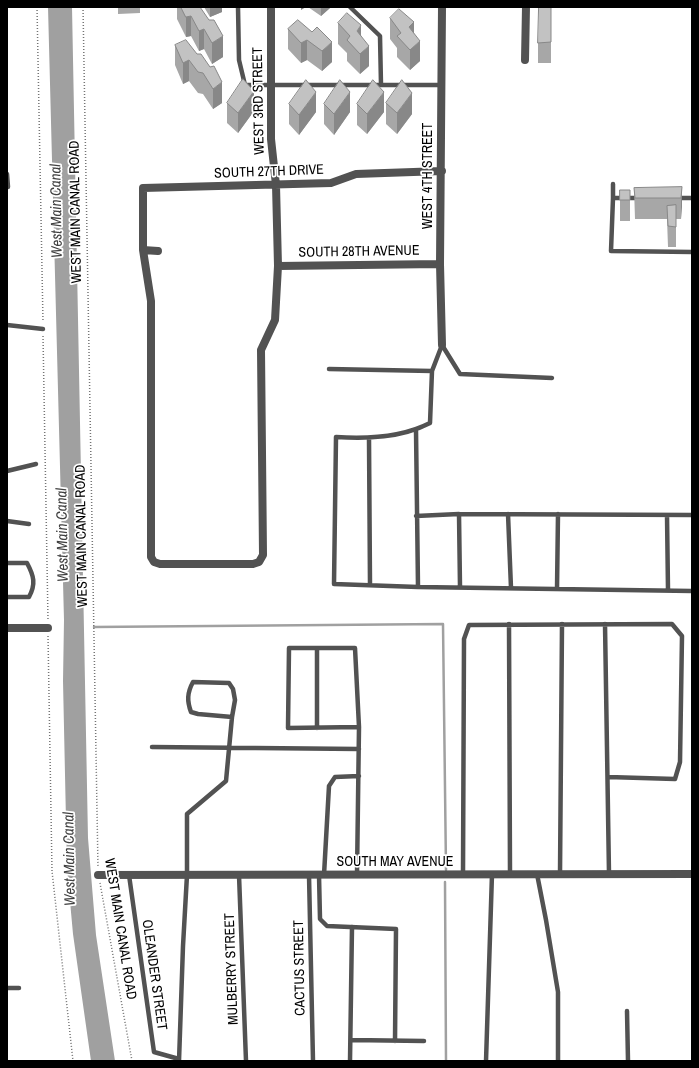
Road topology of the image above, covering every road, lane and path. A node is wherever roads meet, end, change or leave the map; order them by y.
1 (37, 7) edge
2 (83, 7) edge
3 (238, 7) edge
4 (271, 7) edge
5 (350, 7) edge
6 (442, 7) edge
7 (526, 7) edge
8 (525, 60) dead end
9 (271, 85) junction
10 (381, 85) junction
11 (442, 85) junction
12 (442, 171) junction
13 (7, 174) edge
14 (613, 184) dead end
15 (276, 185) junction
16 (7, 187) edge
17 (613, 198) junction
18 (645, 198) edge
19 (668, 198) edge
20 (692, 198) edge
21 (143, 250) junction
22 (158, 251) dead end
23 (692, 252) edge
24 (440, 264) junction
25 (278, 266) junction
26 (7, 325) edge
27 (43, 329) junction
28 (442, 345) junction
29 (329, 369) dead end
30 (432, 371) junction
31 (552, 378) dead end
32 (416, 430) junction
33 (369, 438) junction
34 (36, 464) dead end
35 (7, 471) edge
36 (459, 514) junction
37 (508, 514) junction
38 (558, 514) junction
39 (667, 515) junction
40 (416, 516) junction
41 (692, 516) edge
42 (7, 521) edge
43 (29, 524) dead end
44 (7, 563) edge
45 (370, 585) junction
46 (418, 587) junction
47 (460, 587) junction
48 (511, 588) junction
49 (557, 589) junction
50 (668, 590) junction
51 (692, 591) edge
52 (7, 597) edge
53 (509, 624) junction
54 (562, 624) junction
55 (605, 624) junction
56 (7, 628) edge
57 (48, 628) junction
58 (316, 648) junction
59 (232, 717) junction
60 (359, 727) junction
61 (316, 728) junction
62 (152, 747) dead end
63 (230, 748) junction
64 (359, 749) junction
65 (359, 776) junction
66 (608, 777) junction
67 (463, 874) junction
68 (492, 874) junction
69 (510, 874) junction
70 (537, 874) junction
71 (560, 874) junction
72 (609, 874) junction
73 (692, 874) edge
74 (98, 875) junction
75 (129, 875) junction
76 (187, 875) junction
77 (239, 875) junction
78 (309, 875) junction
79 (321, 875) junction
80 (357, 875) junction
81 (352, 927) junction
82 (7, 988) edge
83 (19, 988) dead end
84 (627, 1011) dead end
85 (351, 1040) junction
86 (395, 1041) junction
87 (424, 1041) dead end
88 (179, 1060) edge
89 (73, 1061) edge
90 (132, 1061) edge
91 (246, 1061) edge
92 (313, 1061) edge
93 (350, 1061) edge
94 (486, 1061) edge
95 (558, 1061) edge
96 (628, 1061) edge

1 - 27 path
2 - 74 path, WEST MAIN CANAL ROAD
3 - 9 lane
4 - 9 street, WEST 3RD STREET
5 - 10 lane
6 - 11 street, WEST 4TH STREET
7 - 8 street
9 - 10 lane
9 - 15 street, WEST 3RD STREET
10 - 11 lane
11 - 12 street, WEST 4TH STREET
12 - 15 street, SOUTH 27TH DRIVE
12 - 24 street, WEST 4TH STREET
13 - 16 lane
14 - 17 lane
15 - 21 street, SOUTH 27TH DRIVE
15 - 25 street, WEST 3RD STREET
17 - 18 lane
17 - 23 lane
19 - 20 lane
21 - 22 street
21 - 25 street, WEST 3RD STREET
24 - 25 street, SOUTH 28TH AVENUE
24 - 28 street, WEST 4TH STREET
26 - 27 lane
27 - 57 path
28 - 30 lane
28 - 31 lane
29 - 30 lane
30 - 32 lane
32 - 33 lane
32 - 40 lane
33 - 45 lane
33 - 45 lane
34 - 35 lane
36 - 37 lane
36 - 40 lane
36 - 47 lane
37 - 38 lane
37 - 48 lane
38 - 39 lane
38 - 49 lane
39 - 41 lane
39 - 50 lane
40 - 46 lane
42 - 43 lane
44 - 52 lane
45 - 46 lane
46 - 47 lane
47 - 48 lane
48 - 49 lane
49 - 50 lane
50 - 51 lane
53 - 54 lane
53 - 67 lane
53 - 69 lane
54 - 55 lane
54 - 71 lane
55 - 66 lane
55 - 66 lane
56 - 57 street
57 - 89 path
58 - 60 lane
58 - 61 lane
58 - 61 lane
59 - 59 lane
59 - 63 lane
60 - 61 lane
60 - 64 lane
62 - 63 lane
63 - 64 lane
63 - 76 lane
64 - 65 lane
65 - 79 lane
65 - 80 lane
66 - 72 lane
67 - 68 street, SOUTH MAY AVENUE
67 - 80 street, SOUTH MAY AVENUE
68 - 69 street, SOUTH MAY AVENUE
68 - 94 lane
69 - 70 street, SOUTH MAY AVENUE
70 - 71 street, SOUTH MAY AVENUE
70 - 95 lane
71 - 72 street, SOUTH MAY AVENUE
72 - 73 street, SOUTH MAY AVENUE
74 - 75 street, SOUTH MAY AVENUE
74 - 90 path, WEST MAIN CANAL ROAD
75 - 76 street, SOUTH MAY AVENUE
75 - 88 lane, OLEANDER STREET
76 - 77 street, SOUTH MAY AVENUE
76 - 88 lane
77 - 78 street, SOUTH MAY AVENUE
77 - 91 lane, MULBERRY STREET
78 - 79 street, SOUTH MAY AVENUE
78 - 92 lane, CACTUS STREET
79 - 80 street, SOUTH MAY AVENUE
79 - 81 lane
81 - 85 lane
81 - 86 lane
82 - 83 lane
84 - 96 lane
85 - 86 lane
85 - 93 lane
86 - 87 lane

